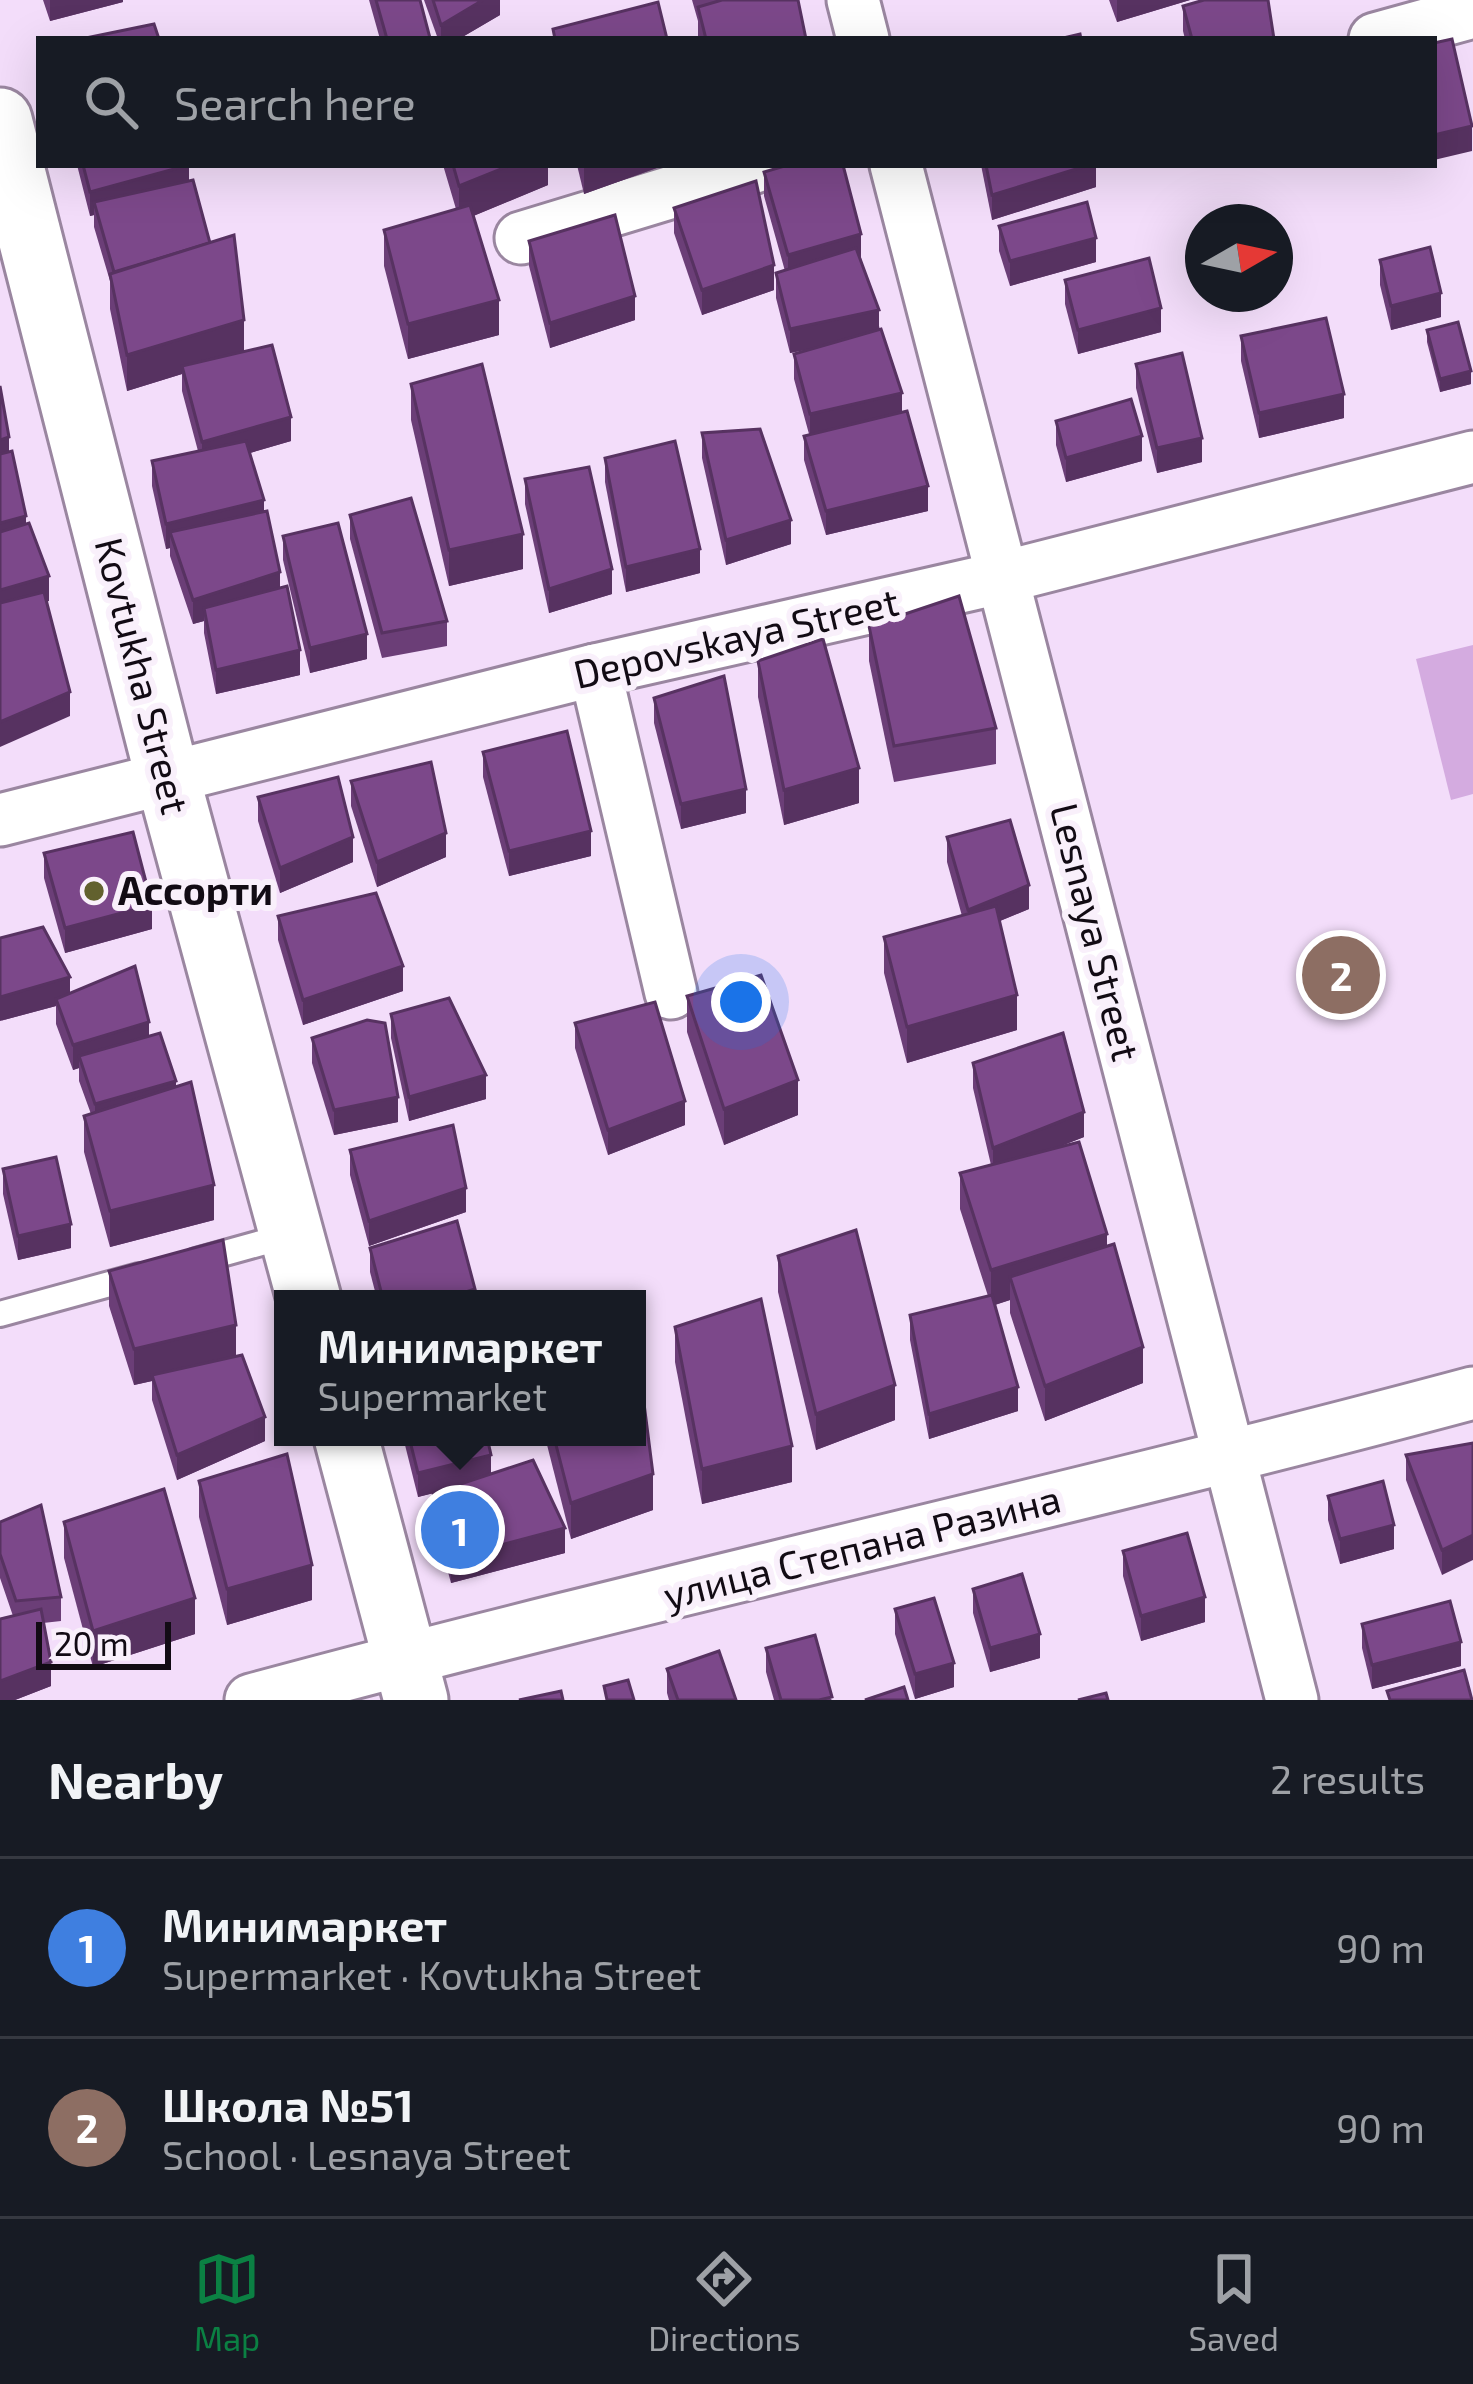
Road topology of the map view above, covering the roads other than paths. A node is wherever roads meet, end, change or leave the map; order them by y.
1 (853, 0) edge
2 (1473, 12) edge
3 (862, 36) edge
4 (1386, 36) edge
5 (0, 120) edge
6 (750, 168) edge
7 (897, 168) edge
8 (521, 238) dead end
9 (1473, 458) edge
10 (1004, 577) junction
11 (595, 670) junction
12 (168, 779) junction
13 (0, 820) edge
14 (671, 993) dead end
15 (292, 1234) junction
16 (307, 1290) edge
17 (0, 1314) edge
18 (1473, 1393) edge
19 (348, 1446) edge
20 (1230, 1458) junction
21 (411, 1679) edge
22 (251, 1700) edge
23 (1292, 1700) edge

1 - 3 street
2 - 4 street
5 - 12 street, Kovtukha Street
6 - 8 street
7 - 10 street, Lesnaya Street
9 - 10 street, Depovskaya Street
10 - 11 street, Depovskaya Street
10 - 20 street, Lesnaya Street
11 - 12 street, Depovskaya Street
11 - 14 street
12 - 13 street, Depovskaya Street
12 - 15 street, Kovtukha Street
15 - 16 street, Kovtukha Street
15 - 17 lane
18 - 20 street, улица Степана Разина
19 - 21 street
20 - 21 street, улица Степана Разина
20 - 23 street, Lesnaya Street
21 - 22 street, улица Степана Разина

